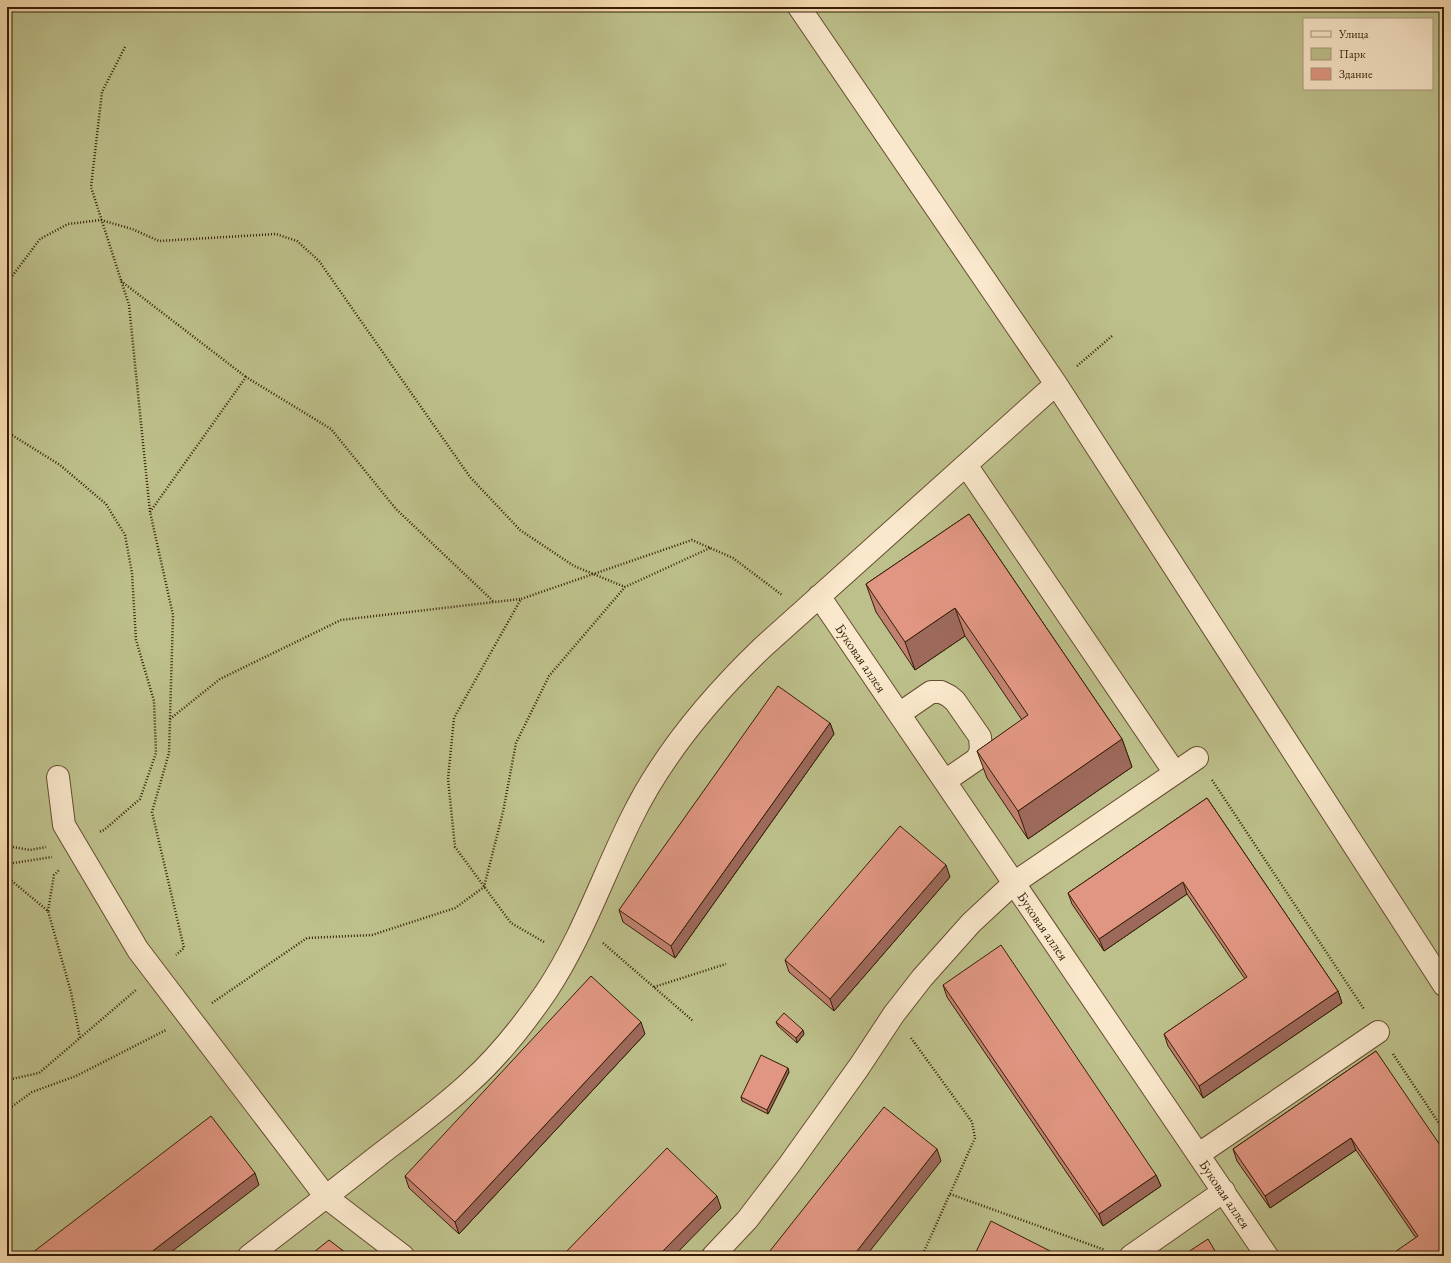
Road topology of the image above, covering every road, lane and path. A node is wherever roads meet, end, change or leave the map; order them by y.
1 (799, 7) edge
2 (126, 47) dead end
3 (101, 220) junction
4 (121, 280) junction
5 (7, 283) edge
6 (1112, 336) dead end
7 (246, 377) junction
8 (1056, 384) junction
9 (7, 432) edge
10 (966, 465) junction
11 (150, 512) junction
12 (710, 548) junction
13 (593, 574) junction
14 (626, 587) junction
15 (819, 596) junction
16 (521, 599) junction
17 (494, 602) junction
18 (803, 610) junction
19 (899, 714) junction
20 (170, 719) junction
21 (1197, 758) joint
22 (1175, 773) junction
23 (58, 776) dead end
24 (945, 781) junction
25 (7, 846) edge
26 (77, 847) junction
27 (7, 864) edge
28 (7, 877) edge
29 (1014, 883) junction
30 (484, 887) junction
31 (48, 911) junction
32 (583, 925) junction
33 (568, 955) junction
34 (726, 964) dead end
35 (156, 974) junction
36 (1444, 985) edge
37 (654, 987) junction
38 (894, 1014) junction
39 (190, 1018) junction
40 (693, 1021) dead end
41 (1378, 1032) junction
42 (80, 1038) junction
43 (7, 1080) edge
44 (7, 1110) edge
45 (1444, 1131) edge
46 (1199, 1154) junction
47 (1224, 1192) junction
48 (950, 1194) junction
49 (326, 1197) junction
50 (1108, 1251) dead end
51 (249, 1256) edge
52 (403, 1256) edge
53 (713, 1256) edge
54 (922, 1256) edge
55 (1131, 1256) edge
56 (1267, 1256) edge

1 - 8 lane
2 - 3 path
3 - 4 path
3 - 5 path
3 - 13 path
4 - 7 path
4 - 11 path
6 - 8 path
7 - 11 path
7 - 17 path
8 - 10 lane
8 - 36 lane
9 - 26 path
10 - 15 lane
10 - 22 lane
11 - 20 path
12 - 13 path
12 - 14 path
12 - 18 path
13 - 14 path
13 - 16 path
14 - 30 path
15 - 18 lane
15 - 19 lane, Буковая аллея
16 - 17 path
16 - 30 path
17 - 20 path
18 - 32 lane
19 - 24 lane, Буковая аллея
19 - 24 lane
20 - 35 path
21 - 22 lane
21 - 41 path
22 - 29 lane
23 - 26 lane
24 - 29 lane, Буковая аллея
25 - 26 path
26 - 27 path
26 - 31 path
26 - 35 lane
28 - 31 path
29 - 38 lane
29 - 46 lane, Буковая аллея
30 - 33 path
30 - 39 path
31 - 42 path
32 - 33 lane
32 - 37 path
33 - 49 lane
34 - 37 path
35 - 39 lane
35 - 42 path
37 - 40 path
38 - 48 path
38 - 53 lane
39 - 44 path
39 - 49 lane
41 - 45 path
41 - 46 lane
42 - 43 path
46 - 47 lane, Буковая аллея
47 - 55 lane
47 - 56 lane, Буковая аллея
48 - 50 path
48 - 54 path
49 - 51 lane
49 - 52 lane

